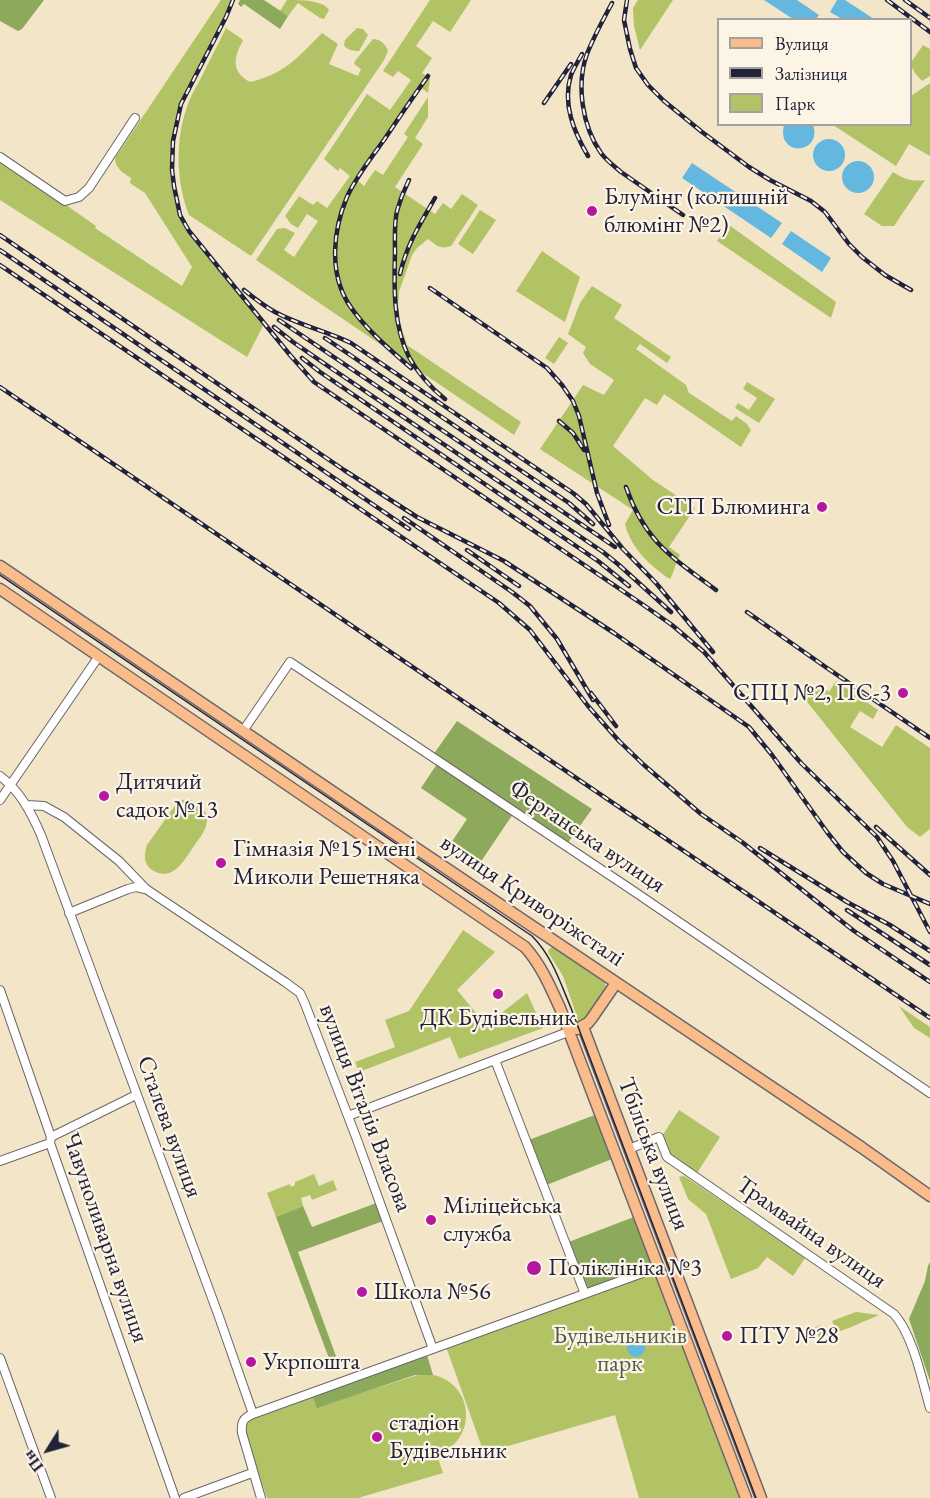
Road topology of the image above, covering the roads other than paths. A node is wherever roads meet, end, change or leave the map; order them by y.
1 (135, 118) dead end
2 (0, 157) edge
3 (0, 566) edge
4 (0, 589) edge
5 (110, 640) junction
6 (99, 656) junction
7 (243, 731) junction
8 (0, 776) edge
9 (11, 784) junction
10 (0, 800) edge
11 (27, 805) junction
12 (146, 889) junction
13 (69, 913) junction
14 (616, 983) junction
15 (0, 990) edge
16 (583, 1027) junction
17 (568, 1032) junction
18 (495, 1060) junction
19 (930, 1093) edge
20 (136, 1095) junction
21 (348, 1116) junction
22 (50, 1140) junction
23 (629, 1149) junction
24 (0, 1161) edge
25 (930, 1196) edge
26 (658, 1267) junction
27 (585, 1294) junction
28 (433, 1349) junction
29 (0, 1358) edge
30 (930, 1408) edge
31 (253, 1414) junction
32 (252, 1473) junction
33 (51, 1498) edge
34 (175, 1498) edge
35 (184, 1498) edge
36 (261, 1498) edge
37 (746, 1498) edge
38 (761, 1498) edge

1 - 2 street
3 - 5 main road, вулиця Криворіжсталі
4 - 6 main road, вулиця Криворіжсталі
5 - 6 main road
5 - 7 main road, вулиця Криворіжсталі
6 - 9 street
6 - 17 main road, вулиця Криворіжсталі
7 - 14 main road, вулиця Криворіжсталі
7 - 19 street, Ферганська вулиця
8 - 9 street, Сталева вулиця
9 - 10 street
9 - 11 street, Сталева вулиця
11 - 12 street, вулиця Віталія Власова
11 - 13 street, Сталева вулиця
12 - 13 street
12 - 21 street, вулиця Віталія Власова
13 - 20 street, Сталева вулиця
14 - 16 main road
14 - 25 main road, вулиця Криворіжсталі
15 - 22 street, Чавуноливарна вулиця
16 - 17 main road
16 - 23 main road, Тбіліська вулиця
17 - 18 street
17 - 26 main road, Тбіліська вулиця
18 - 21 street
18 - 27 street
20 - 22 street
20 - 31 street, Сталева вулиця
21 - 28 street, вулиця Віталія Власова
22 - 24 street
22 - 34 street, Чавуноливарна вулиця
23 - 30 street, Трамвайна вулиця
23 - 38 main road, Тбіліська вулиця
26 - 27 street
26 - 37 main road, Тбіліська вулиця
27 - 28 street
28 - 31 street
29 - 33 street
31 - 32 street
32 - 35 street
32 - 36 street

